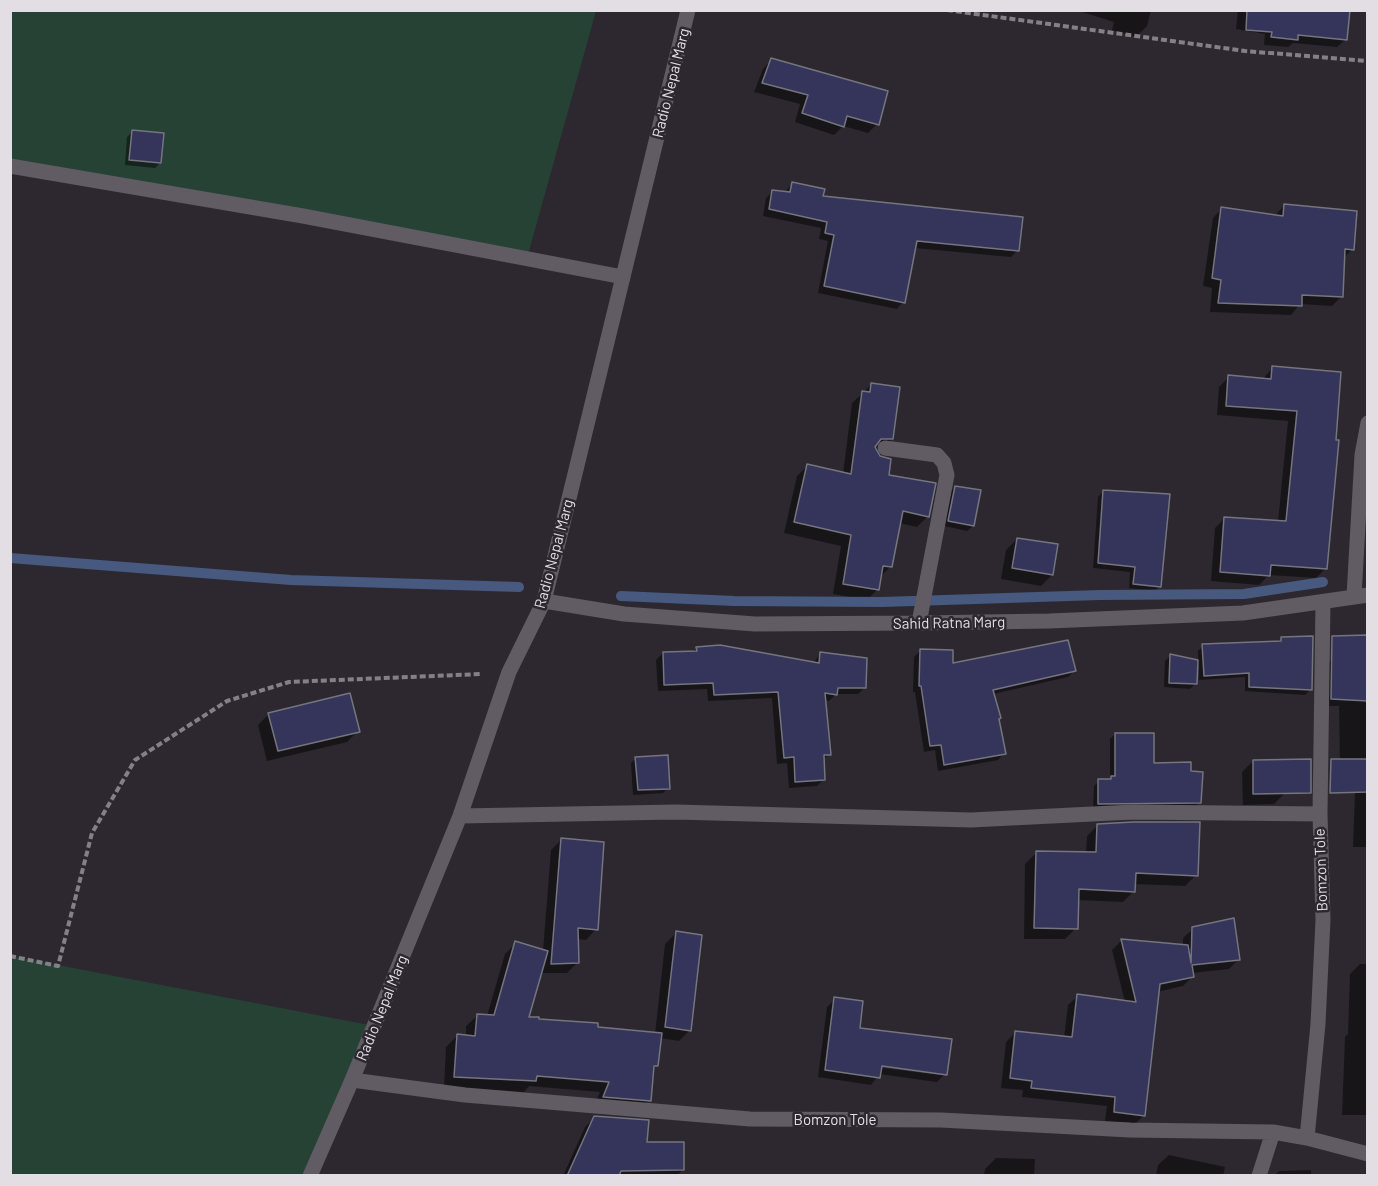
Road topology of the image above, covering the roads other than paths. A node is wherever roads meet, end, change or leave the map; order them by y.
1 (688, 10) edge
2 (10, 166) edge
3 (623, 277) junction
4 (1368, 423) edge
5 (885, 448) dead end
6 (1361, 596) edge
7 (544, 601) junction
8 (1323, 602) junction
9 (919, 623) junction
10 (1320, 814) junction
11 (460, 816) junction
12 (352, 1080) junction
13 (1273, 1132) junction
14 (1307, 1138) junction
15 (1368, 1154) edge
16 (310, 1176) edge
17 (1258, 1176) edge

1 - 3 street, Radio Nepal Marg
2 - 3 street
3 - 7 street, Radio Nepal Marg
4 - 6 street
5 - 9 street
6 - 8 street, Sahid Ratna Marg
7 - 9 street, Sahid Ratna Marg
7 - 11 street, Radio Nepal Marg
8 - 9 street, Sahid Ratna Marg
8 - 10 street, Bomzon Tole
10 - 11 street
10 - 14 street, Bomzon Tole
11 - 12 street, Radio Nepal Marg
12 - 13 street, Bomzon Tole
12 - 16 street, Radio Nepal Marg
13 - 14 street, Bomzon Tole
13 - 17 street
14 - 15 street, Bomzon Tole

